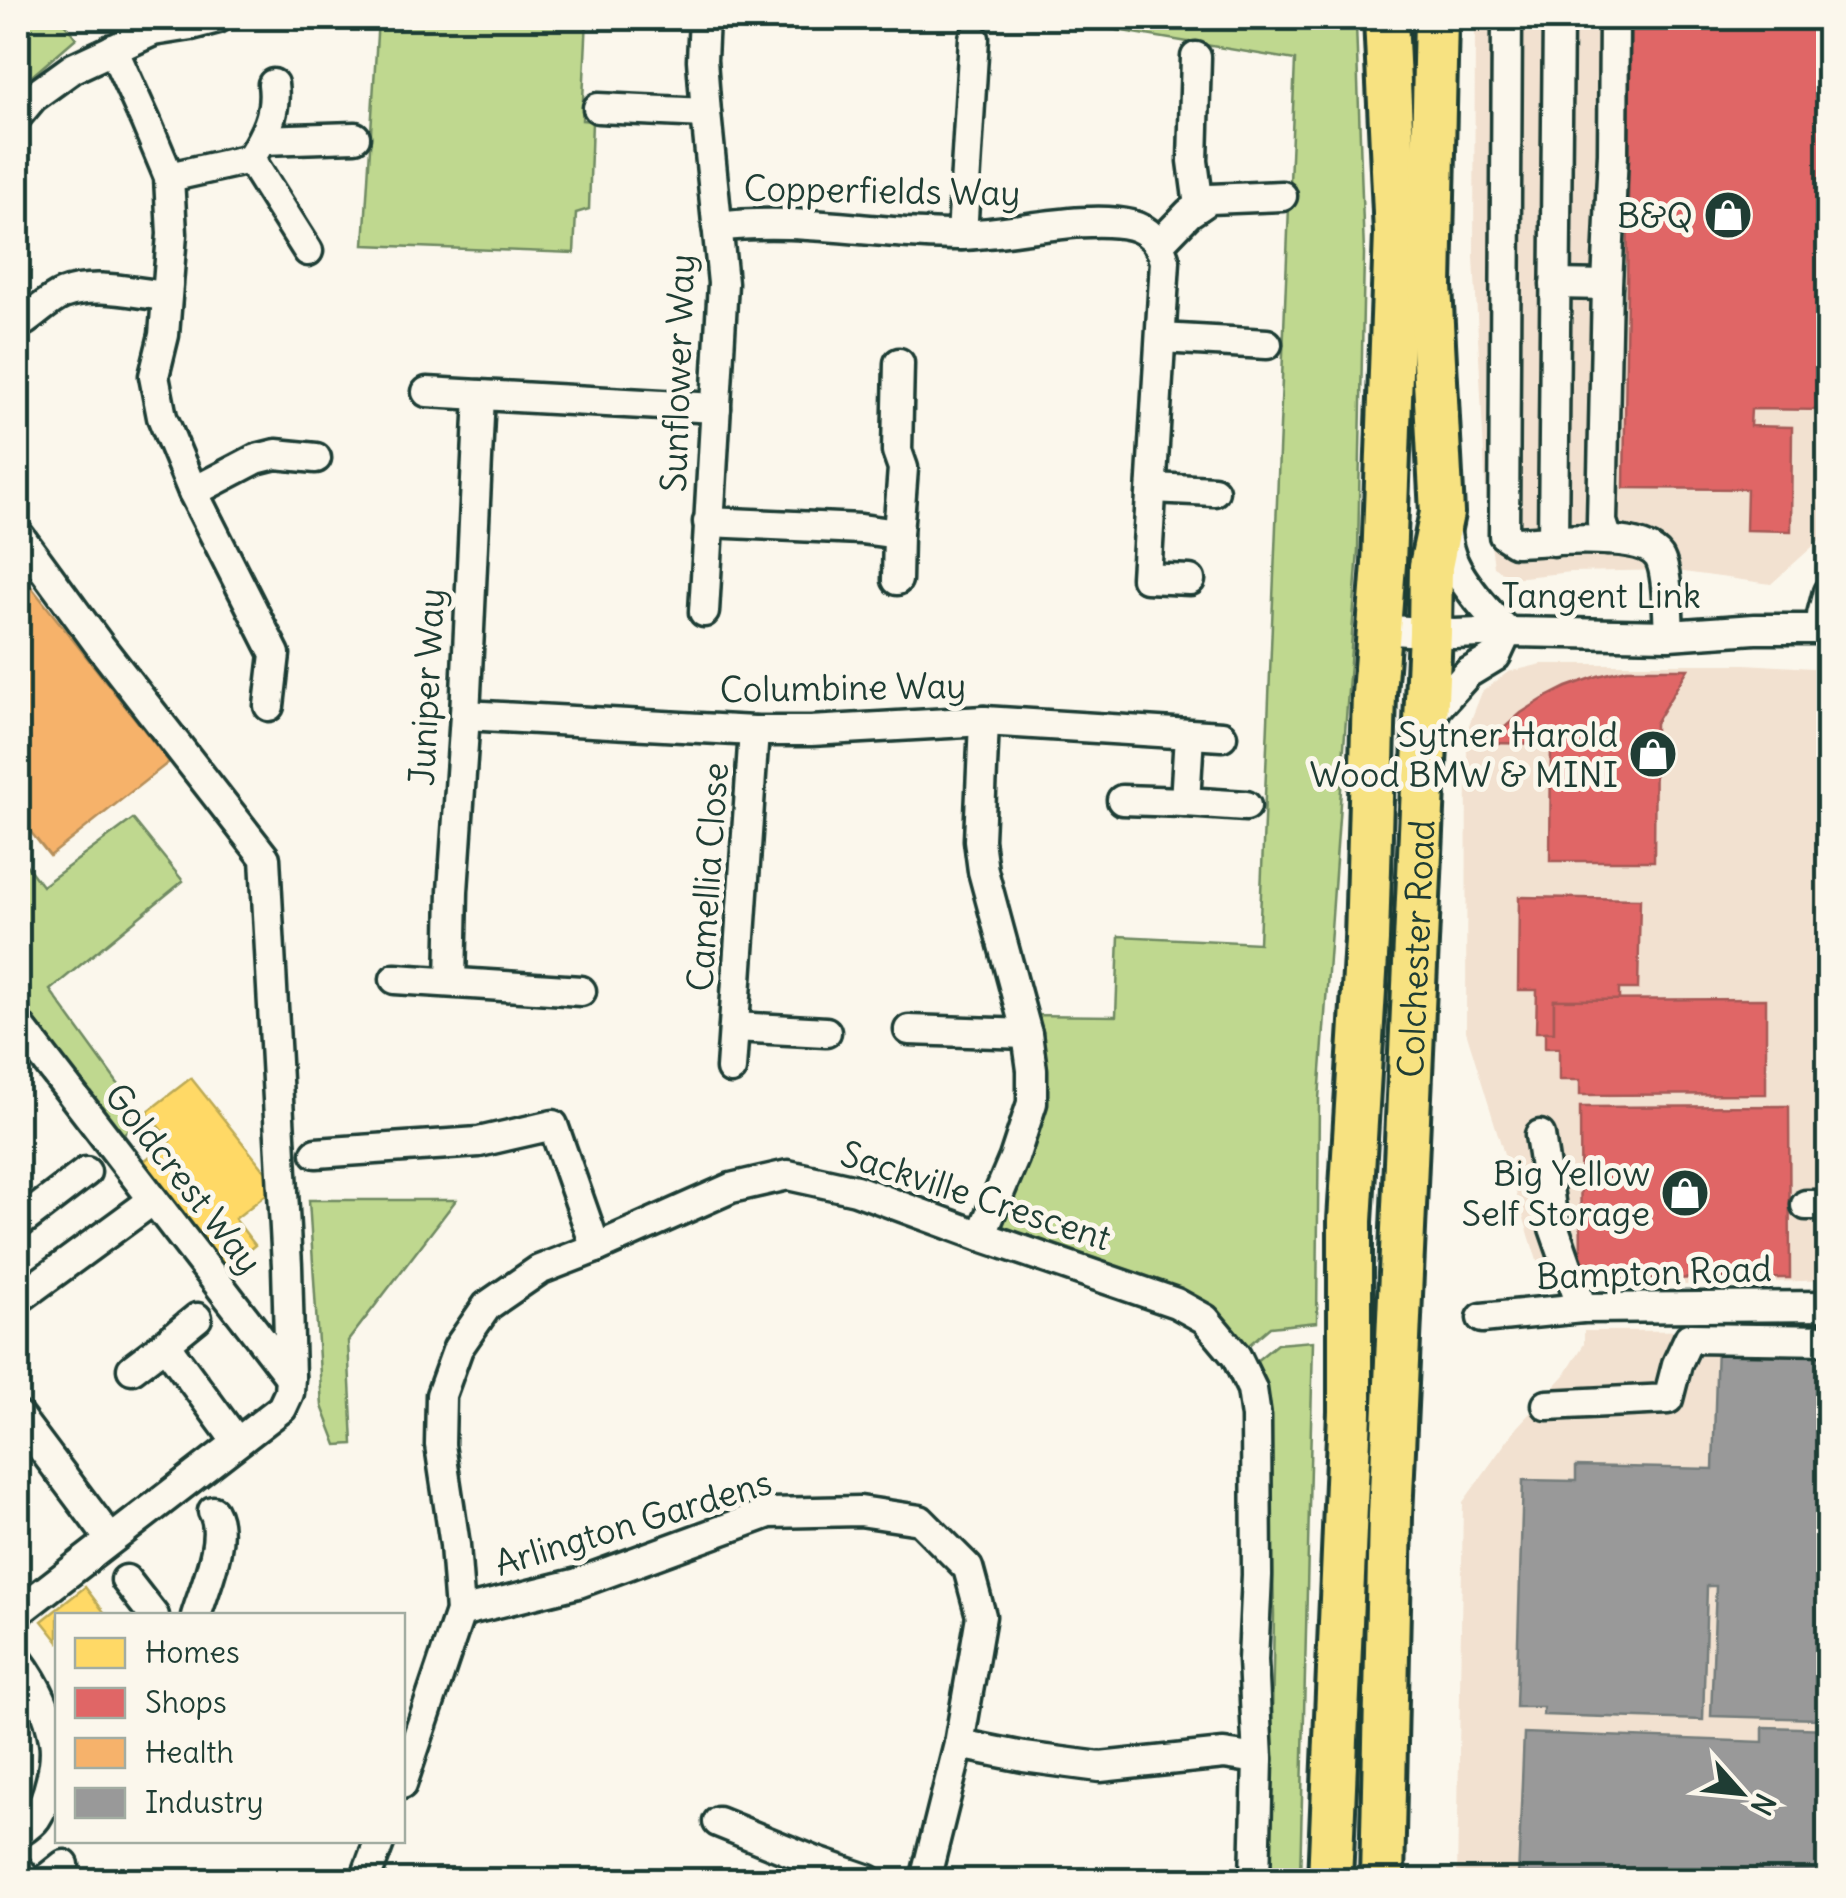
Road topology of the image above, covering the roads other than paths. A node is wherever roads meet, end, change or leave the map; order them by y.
1 (218, 18) edge
2 (704, 18) edge
3 (1386, 18) edge
4 (1436, 18) edge
5 (1506, 18) edge
6 (1558, 18) edge
7 (1614, 18) edge
8 (974, 38) dead end
9 (113, 49) junction
10 (1196, 57) dead end
11 (273, 84) dead end
12 (598, 108) dead end
13 (706, 113) junction
14 (18, 114) edge
15 (355, 137) dead end
16 (256, 149) junction
17 (168, 177) junction
18 (1282, 196) dead end
19 (1199, 206) junction
20 (717, 227) junction
21 (962, 235) junction
22 (1160, 243) junction
23 (308, 251) dead end
24 (1555, 284) junction
25 (1608, 285) junction
26 (166, 296) junction
27 (20, 320) edge
28 (1161, 338) junction
29 (1267, 344) dead end
30 (898, 363) dead end
31 (427, 392) dead end
32 (480, 395) junction
33 (716, 408) junction
34 (316, 458) dead end
35 (1152, 488) junction
36 (1214, 491) dead end
37 (193, 492) junction
38 (1442, 513) junction
39 (708, 522) junction
40 (18, 534) edge
41 (898, 534) junction
42 (1608, 540) junction
43 (1553, 541) junction
44 (897, 580) dead end
45 (1190, 580) dead end
46 (1828, 592) edge
47 (704, 612) dead end
48 (1378, 630) junction
49 (1827, 631) edge
50 (1430, 632) junction
51 (1507, 632) junction
52 (1669, 635) junction
53 (269, 706) dead end
54 (465, 715) junction
55 (984, 721) junction
56 (1425, 721) junction
57 (754, 731) junction
58 (1189, 734) junction
59 (1222, 736) dead end
60 (1122, 800) dead end
61 (1185, 802) junction
62 (1246, 806) dead end
63 (394, 979) dead end
64 (451, 982) junction
65 (581, 991) dead end
66 (18, 1024) edge
67 (735, 1028) junction
68 (908, 1030) dead end
69 (826, 1032) dead end
70 (1027, 1034) junction
71 (731, 1069) dead end
72 (1540, 1135) dead end
73 (316, 1153) dead end
74 (86, 1172) dead end
75 (153, 1200) junction
76 (18, 1224) edge
77 (982, 1236) junction
78 (596, 1248) junction
79 (18, 1299) edge
80 (1828, 1306) edge
81 (1582, 1308) junction
82 (197, 1318) dead end
83 (1482, 1318) dead end
84 (1828, 1340) edge
85 (165, 1344) junction
86 (132, 1368) dead end
87 (290, 1378) junction
88 (1547, 1405) dead end
89 (18, 1416) edge
90 (237, 1442) junction
91 (213, 1512) dead end
92 (110, 1538) junction
93 (126, 1580) dead end
94 (18, 1612) edge
95 (460, 1612) junction
96 (152, 1613) edge
97 (197, 1613) edge
98 (18, 1660) edge
99 (55, 1740) edge
100 (959, 1744) junction
101 (55, 1751) edge
102 (1258, 1759) junction
103 (405, 1775) edge
104 (718, 1822) dead end
105 (18, 1833) edge
106 (379, 1843) edge
107 (18, 1869) edge
108 (27, 1880) edge
109 (366, 1880) edge
110 (869, 1880) edge
111 (925, 1880) edge
112 (1255, 1880) edge
113 (1330, 1880) edge
114 (1382, 1880) edge

1 - 9 street
2 - 13 street, Sunflower Way
3 - 48 highway, Colchester Road
4 - 38 highway, Colchester Road
5 - 43 street
6 - 24 street
7 - 25 street
8 - 21 street
9 - 14 street
9 - 17 street
10 - 19 street
11 - 16 street
12 - 13 street
13 - 20 street, Sunflower Way
15 - 16 street
16 - 17 street
16 - 23 street
17 - 26 street
18 - 19 street
19 - 22 street
20 - 21 street, Copperfields Way
20 - 33 street, Sunflower Way
21 - 22 street, Copperfields Way
22 - 28 street
24 - 25 street
24 - 43 street
25 - 42 street
26 - 27 street
26 - 37 street
28 - 29 street
28 - 35 street
30 - 41 street
31 - 32 street
32 - 33 street
32 - 54 street, Juniper Way
33 - 39 street, Sunflower Way
34 - 37 street
35 - 36 street
35 - 45 street
37 - 53 street
38 - 50 highway, Colchester Road
38 - 51 street
39 - 41 street
39 - 47 street, Sunflower Way
40 - 87 street
41 - 44 street
42 - 43 street
42 - 52 street
46 - 49 street
48 - 50 street, Tangent Link
48 - 113 highway, Colchester Road
49 - 52 street, Tangent Link
50 - 51 street, Tangent Link
50 - 56 highway, Colchester Road
51 - 52 street, Tangent Link
51 - 56 street
54 - 57 street, Columbine Way
54 - 64 street, Juniper Way
55 - 57 street, Columbine Way
55 - 58 street, Columbine Way
55 - 70 street
56 - 114 highway, Colchester Road
57 - 67 street, Camellia Close
58 - 59 street, Columbine Way
58 - 61 street
60 - 61 street
61 - 62 street
63 - 64 street
64 - 65 street
66 - 75 street, Goldcrest Way
67 - 69 street, Camellia Close
67 - 71 street, Camellia Close
68 - 70 street
70 - 77 street
72 - 81 street
73 - 78 street
74 - 76 street
75 - 79 street
75 - 87 street, Goldcrest Way
77 - 78 street, Sackville Crescent
77 - 102 street, Sackville Crescent
78 - 95 street, Sackville Crescent
80 - 81 street, Bampton Road
81 - 83 street, Bampton Road
82 - 85 street
84 - 88 street
85 - 86 street
85 - 90 street
87 - 90 street
89 - 92 street
90 - 92 street
91 - 97 street
92 - 94 street
93 - 96 street
95 - 100 street, Arlington Gardens
95 - 103 street
98 - 99 street
100 - 102 street
100 - 111 street, Arlington Gardens
101 - 105 street
102 - 112 street, Sackville Crescent
104 - 110 street
106 - 109 street
107 - 108 street

